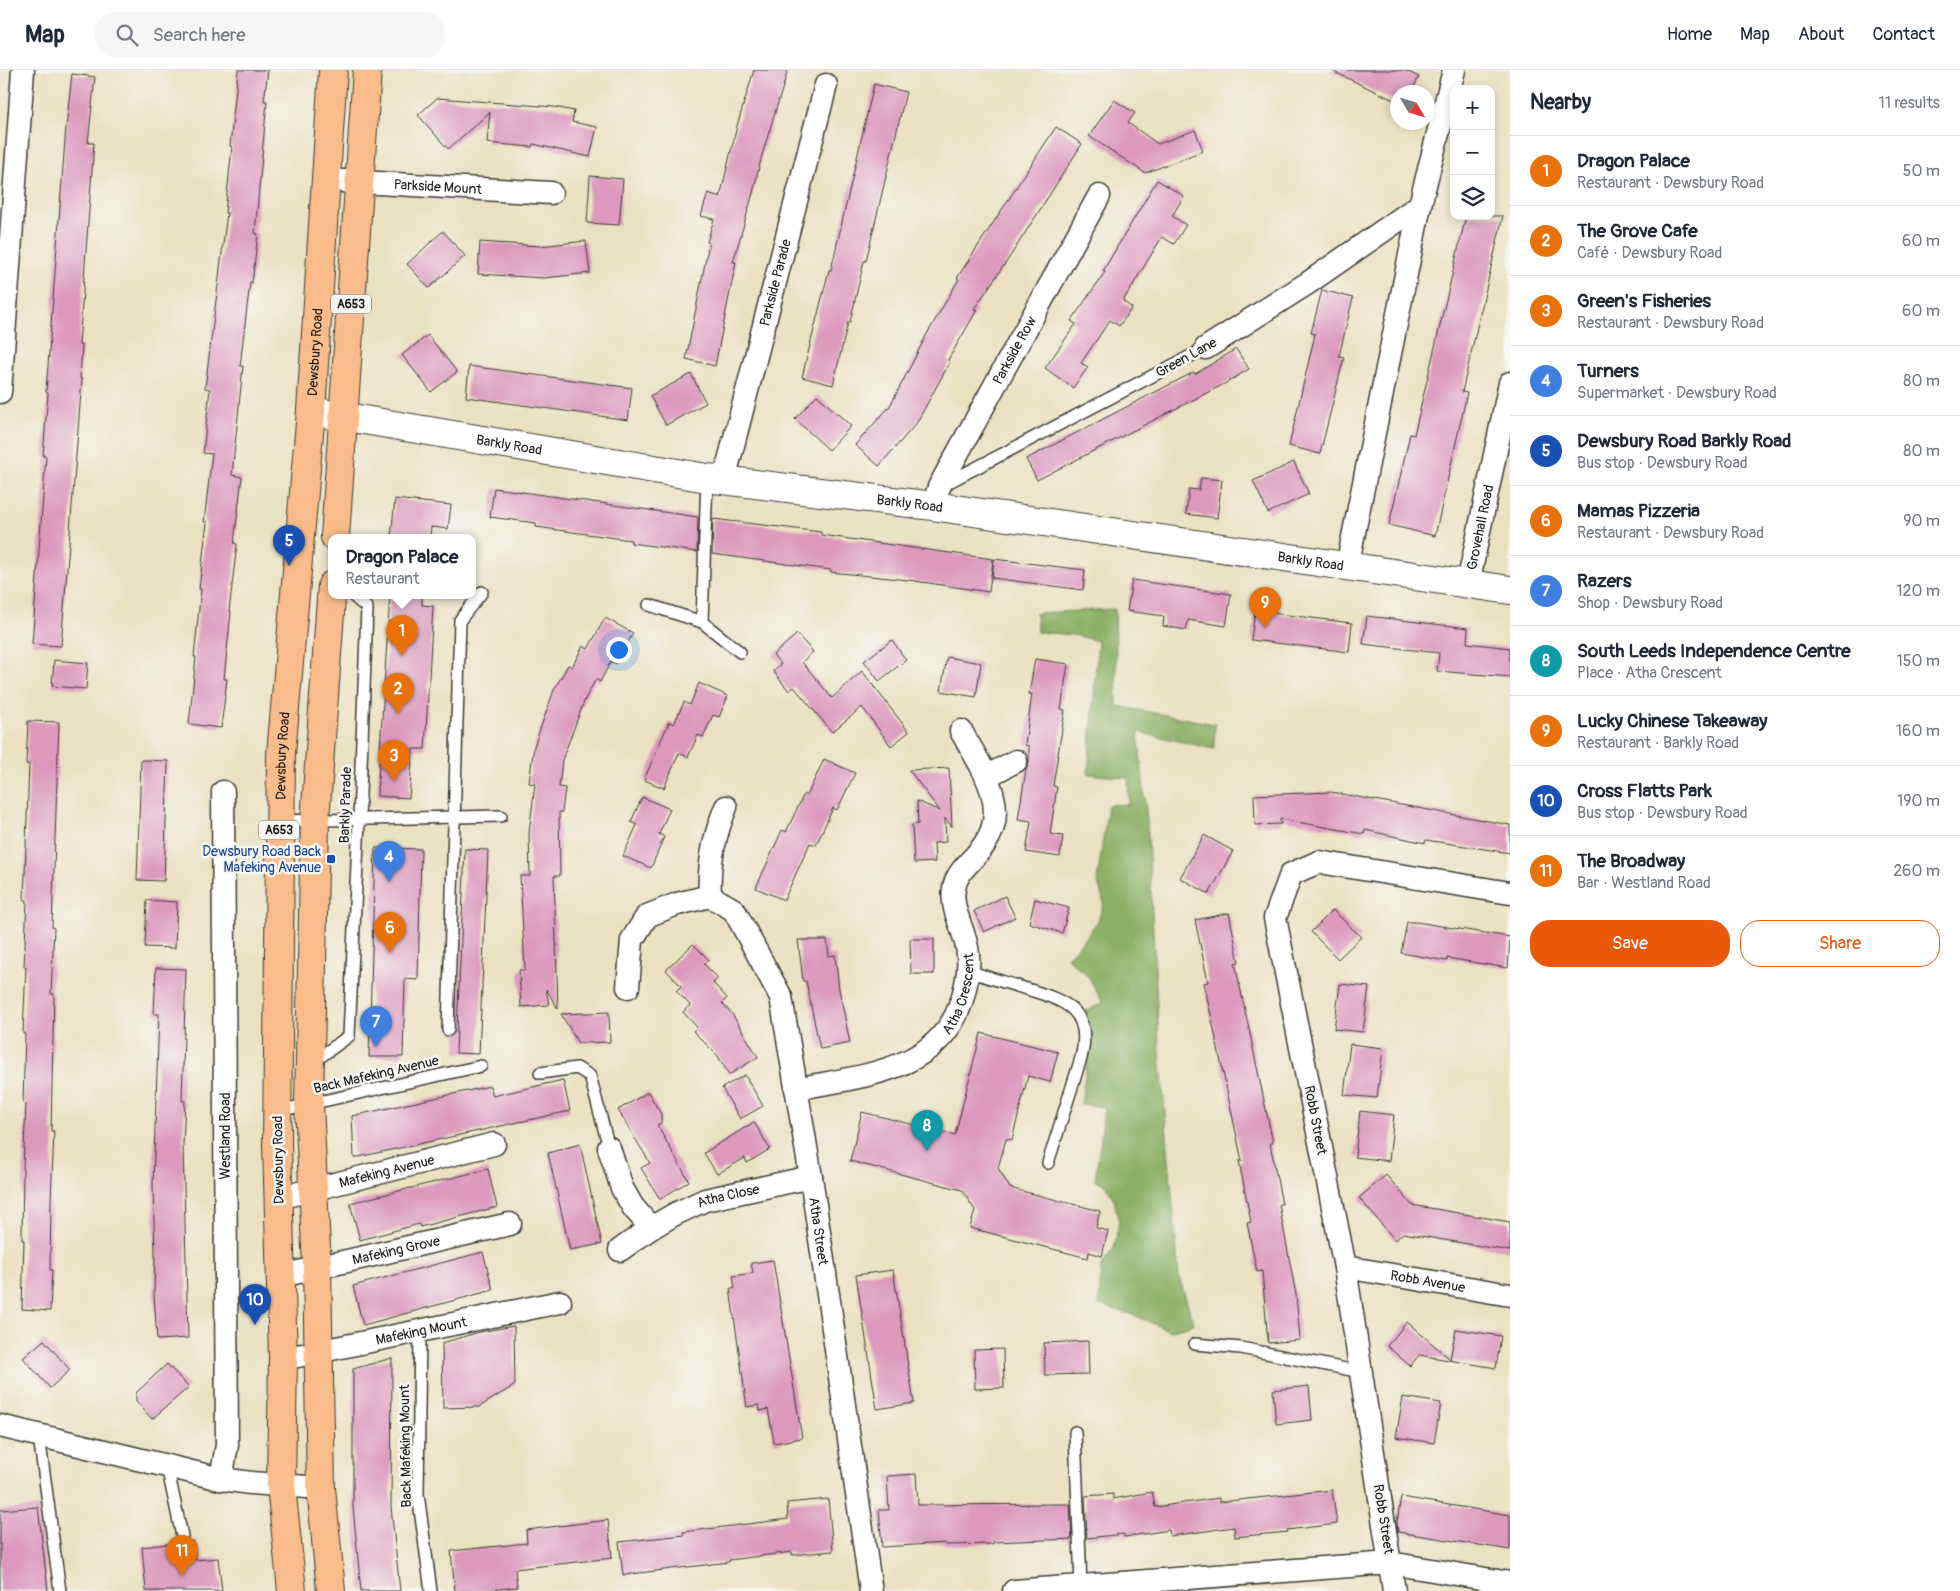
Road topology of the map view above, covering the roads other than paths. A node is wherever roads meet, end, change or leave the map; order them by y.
1 (23, 70) edge
2 (333, 70) edge
3 (367, 70) edge
4 (1454, 70) edge
5 (826, 86) dead end
6 (9, 161) edge
7 (326, 180) junction
8 (359, 182) junction
9 (551, 193) dead end
10 (1099, 196) dead end
11 (1420, 205) junction
12 (1206, 348) joint
13 (1510, 383) edge
14 (0, 392) edge
15 (311, 411) junction
16 (343, 417) junction
17 (1502, 452) edge
18 (716, 479) junction
19 (936, 496) junction
20 (335, 534) edge
21 (1347, 567) junction
22 (1468, 584) junction
23 (1510, 590) edge
24 (482, 592) dead end
25 (331, 599) edge
26 (357, 599) edge
27 (649, 605) dead end
28 (702, 622) junction
29 (740, 652) dead end
30 (961, 731) dead end
31 (1016, 761) dead end
32 (987, 776) junction
33 (223, 792) dead end
34 (726, 807) dead end
35 (501, 816) dead end
36 (453, 818) junction
37 (360, 820) junction
38 (314, 821) junction
39 (279, 822) junction
40 (1510, 893) edge
41 (710, 896) junction
42 (968, 971) junction
43 (628, 987) dead end
44 (448, 1030) dead end
45 (311, 1064) junction
46 (481, 1066) dead end
47 (540, 1073) dead end
48 (796, 1089) junction
49 (310, 1104) junction
50 (278, 1112) junction
51 (494, 1144) dead end
52 (609, 1148) joint
53 (1048, 1163) dead end
54 (811, 1177) junction
55 (314, 1189) junction
56 (279, 1198) junction
57 (510, 1224) dead end
58 (651, 1228) junction
59 (620, 1250) dead end
60 (1345, 1267) junction
61 (317, 1268) junction
62 (281, 1276) junction
63 (1510, 1295) edge
64 (560, 1302) dead end
65 (420, 1331) junction
66 (1195, 1344) dead end
67 (320, 1351) junction
68 (283, 1359) junction
69 (1361, 1372) junction
70 (0, 1426) edge
71 (1076, 1432) dead end
72 (38, 1436) junction
73 (166, 1466) junction
74 (221, 1479) junction
75 (281, 1485) junction
76 (321, 1488) junction
77 (182, 1536) dead end
78 (1390, 1563) junction
79 (1510, 1583) edge
80 (1081, 1586) junction
81 (60, 1591) edge
82 (292, 1591) edge
83 (331, 1591) edge
84 (431, 1591) edge
85 (871, 1591) edge
86 (1014, 1591) edge
87 (1394, 1591) edge

1 - 6 street
2 - 7 main road, Dewsbury Road / A653
3 - 8 main road, A653
4 - 11 street
5 - 18 street, Parkside Parade
6 - 14 street
7 - 8 street, Parkside Mount
7 - 15 main road, Dewsbury Road / A653
8 - 9 street, Parkside Mount
8 - 16 main road, A653
10 - 19 street, Parkside Row
11 - 12 street, Green Lane
11 - 21 street
12 - 19 lane, Green Lane
13 - 17 street, Grovehall Road
15 - 16 street, Barkly Road
15 - 39 main road, Dewsbury Road / A653
16 - 18 street, Barkly Road
16 - 20 main road, A653
17 - 22 street, Grovehall Road
18 - 19 street, Barkly Road
18 - 28 lane
19 - 21 street, Barkly Road
21 - 22 street, Barkly Road
22 - 23 street, Barkly Road
24 - 36 lane
25 - 38 main road, A653
26 - 37 lane, Barkly Parade
27 - 28 lane
28 - 29 lane
30 - 32 street, Atha Crescent
31 - 32 street
32 - 42 street, Atha Crescent
33 - 74 street, Westland Road
34 - 41 street
35 - 36 lane
36 - 37 lane
36 - 44 lane
37 - 38 lane
37 - 45 lane, Barkly Parade
38 - 39 lane
38 - 45 main road, A653
39 - 50 main road, Dewsbury Road / A653
40 - 60 street, Robb Street
41 - 43 street
41 - 48 street, Atha Street
42 - 48 street, Atha Crescent
42 - 53 lane
45 - 49 main road, A653
46 - 49 lane, Back Mafeking Avenue
47 - 52 lane
48 - 54 street, Atha Street
49 - 50 lane, Back Mafeking Avenue
49 - 55 main road, A653
50 - 56 main road, Dewsbury Road / A653
51 - 55 street, Mafeking Avenue
52 - 58 street
54 - 58 street, Atha Close
54 - 85 street, Atha Street
55 - 56 street, Mafeking Avenue
55 - 61 main road, A653
56 - 62 main road, Dewsbury Road / A653
57 - 61 street, Mafeking Grove
58 - 59 street, Atha Close
60 - 63 street, Robb Avenue
60 - 69 street, Robb Street
61 - 62 street, Mafeking Grove
61 - 67 main road, A653
62 - 68 main road, Dewsbury Road / A653
64 - 65 street, Mafeking Mount
65 - 67 street, Mafeking Mount
65 - 84 lane, Back Mafeking Mount
66 - 69 lane
67 - 68 street, Mafeking Mount
67 - 76 main road, A653
68 - 75 main road, Dewsbury Road / A653
69 - 78 street, Robb Street
70 - 72 street
71 - 80 lane
72 - 73 street
72 - 81 lane
73 - 74 street
73 - 77 lane
74 - 75 street
75 - 76 street
75 - 82 main road, Dewsbury Road / A653
76 - 83 main road, A653
78 - 79 street
78 - 80 street
78 - 87 street, Robb Street
80 - 86 street

